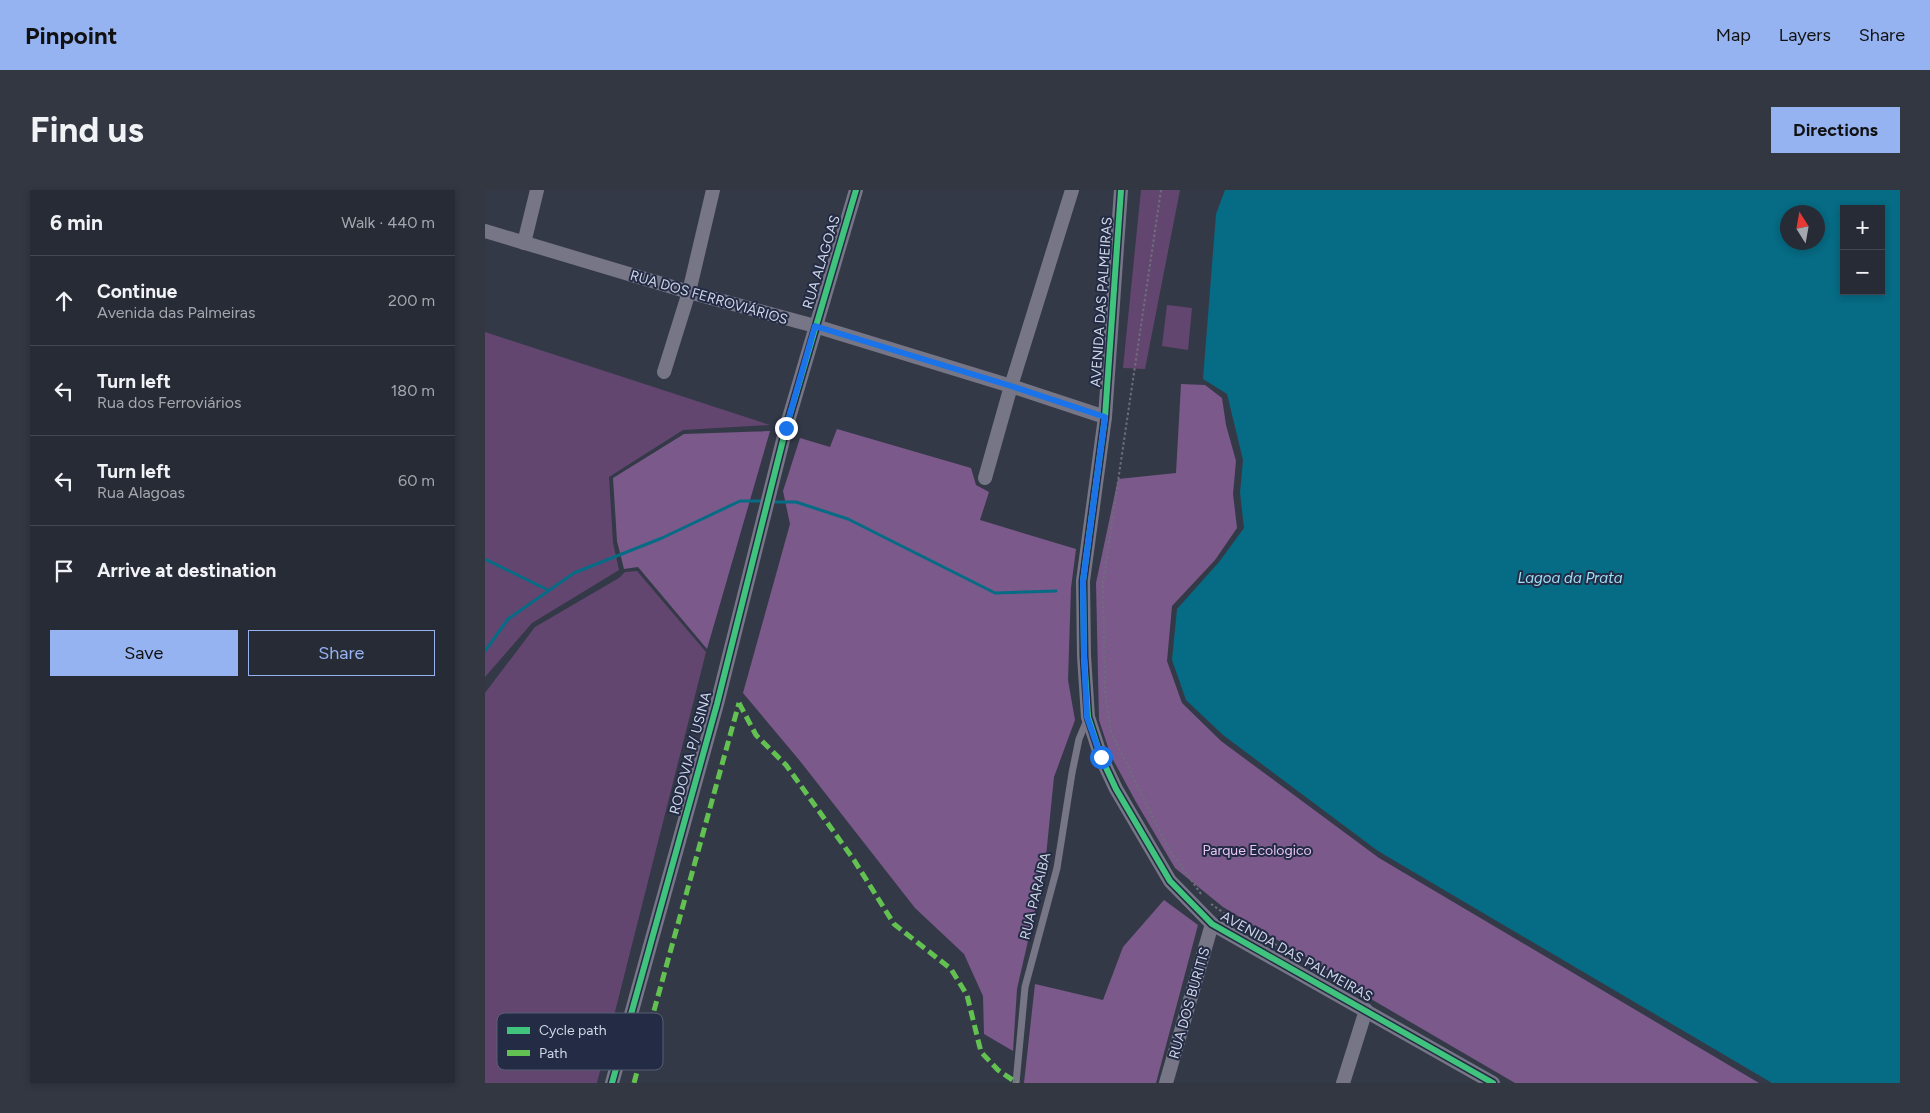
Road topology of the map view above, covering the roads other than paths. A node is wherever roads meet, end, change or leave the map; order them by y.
1 (537, 190) edge
2 (713, 190) edge
3 (856, 190) edge
4 (1072, 190) edge
5 (1121, 190) edge
6 (485, 230) edge
7 (524, 243) junction
8 (689, 292) junction
9 (815, 326) junction
10 (664, 372) dead end
11 (1011, 386) junction
12 (1105, 417) junction
13 (786, 428) joint
14 (985, 478) dead end
15 (1087, 717) junction
16 (1213, 924) junction
17 (1366, 1010) junction
18 (631, 1013) edge
19 (616, 1070) edge
20 (612, 1083) edge
21 (1016, 1083) edge
22 (1165, 1083) edge
23 (1343, 1083) edge
24 (1493, 1083) edge

1 - 7 street
2 - 8 street
3 - 9 street, RUA ALAGOAS
4 - 11 street
5 - 12 street, AVENIDA DAS PALMEIRAS
6 - 7 street, RUA DOS FERROVIÁRIOS
7 - 8 street, RUA DOS FERROVIÁRIOS
8 - 9 street, RUA DOS FERROVIÁRIOS
8 - 10 street
9 - 11 street, RUA DOS FERROVIÁRIOS
9 - 13 street, RUA ALAGOAS
11 - 12 street, RUA DOS FERROVIÁRIOS
11 - 14 street
12 - 15 street, AVENIDA DAS PALMEIRAS
13 - 18 street, RODOVIA P/ USINA
15 - 16 street, AVENIDA DAS PALMEIRAS
15 - 21 lane, RUA PARAIBA
16 - 17 street, AVENIDA DAS PALMEIRAS
16 - 22 street, RUA DOS BURITIS
17 - 23 street
17 - 24 street, AVENIDA DAS PALMEIRAS
19 - 20 street, RODOVIA P/ USINA

